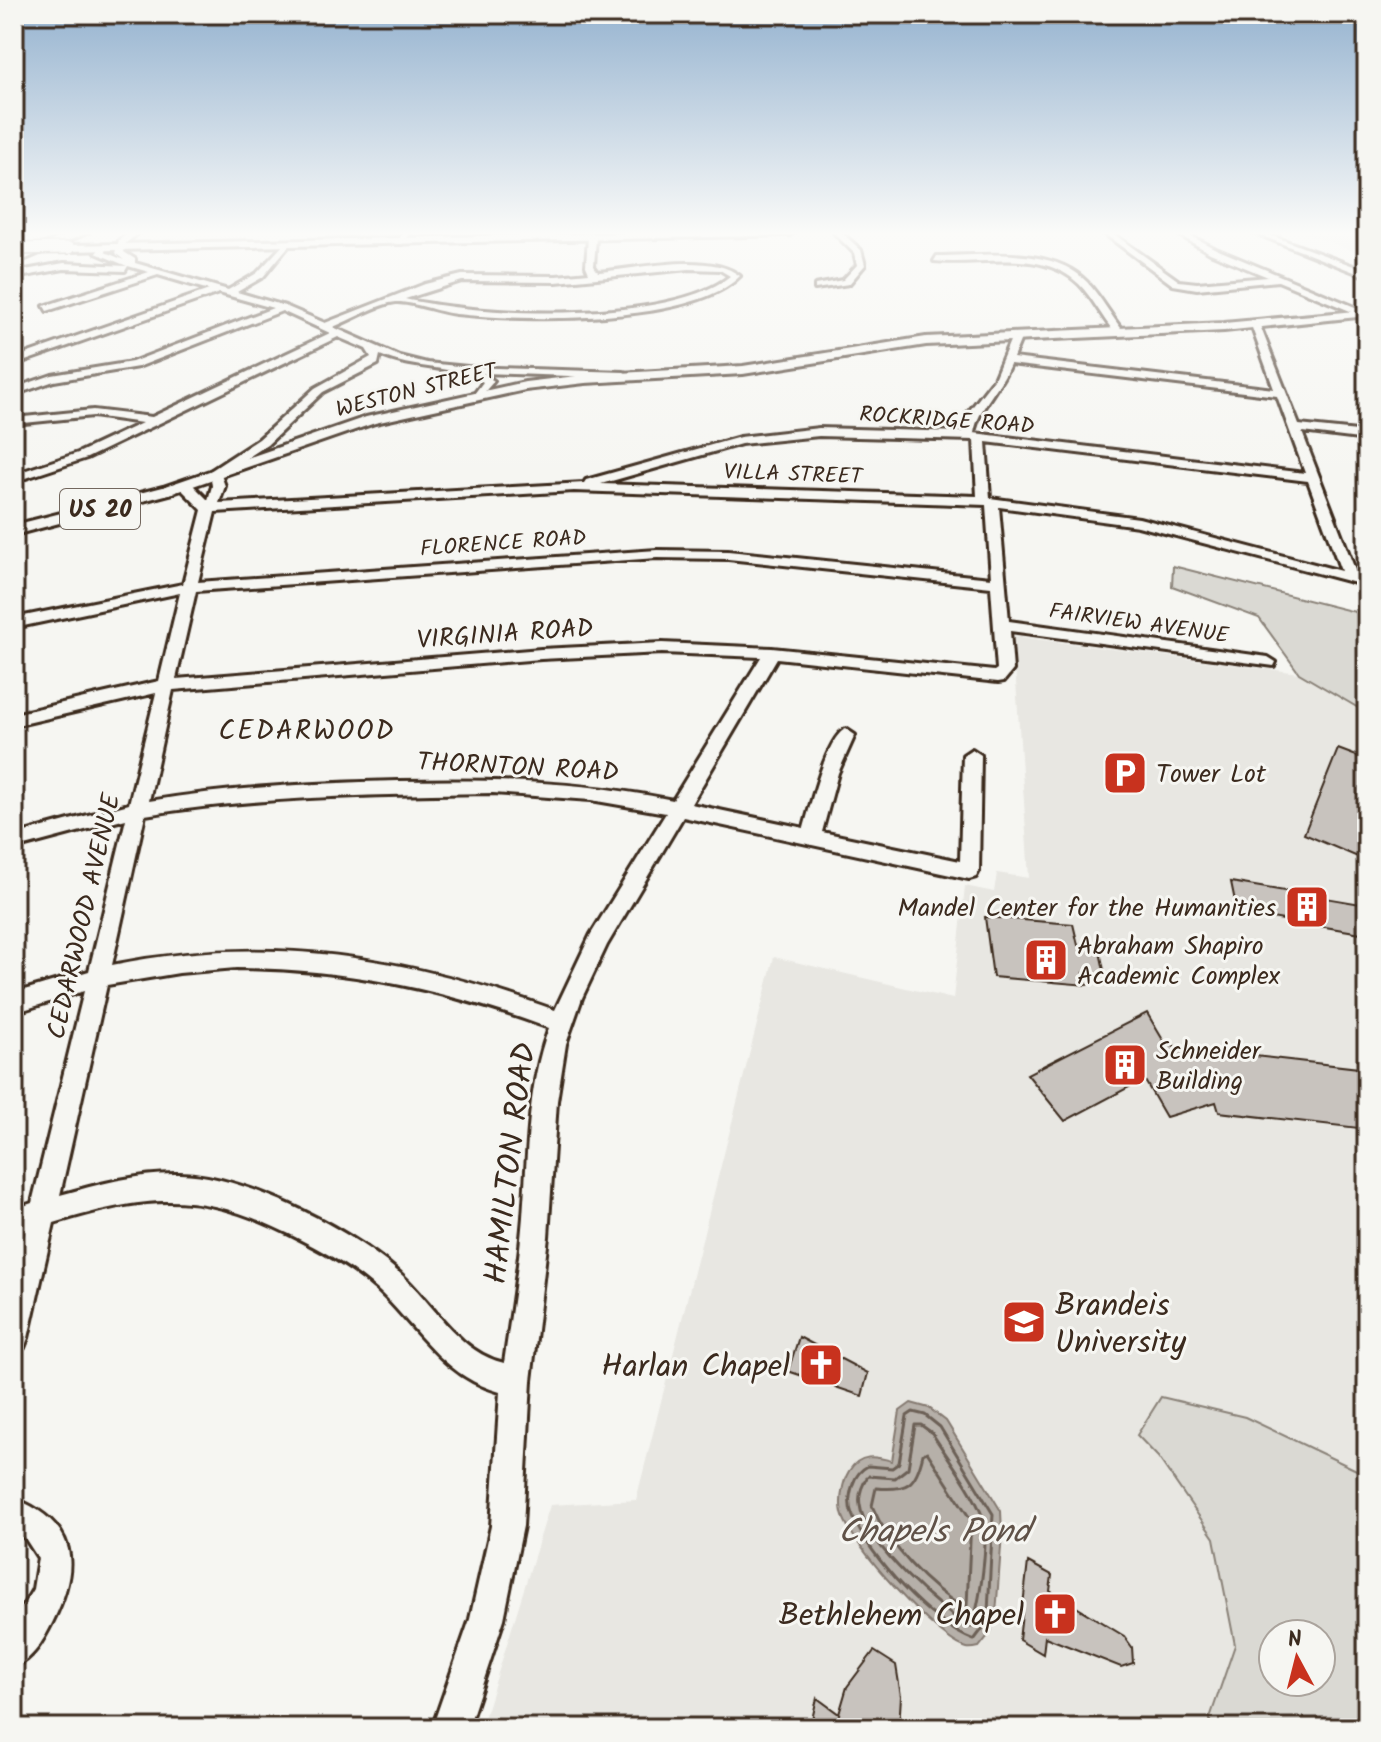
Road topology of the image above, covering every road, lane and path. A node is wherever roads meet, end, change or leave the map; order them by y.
1 (151, 313) edge
2 (268, 313) edge
3 (295, 313) edge
4 (362, 313) edge
5 (1105, 313) edge
6 (1366, 314) edge
7 (1256, 325) junction
8 (327, 326) junction
9 (340, 332) junction
10 (1119, 332) junction
11 (1017, 336) junction
12 (371, 349) junction
13 (1009, 361) junction
14 (14, 362) edge
15 (435, 367) junction
16 (362, 369) junction
17 (456, 369) junction
18 (648, 375) junction
19 (14, 392) edge
20 (1282, 393) junction
21 (480, 394) junction
22 (14, 421) edge
23 (155, 421) junction
24 (279, 427) junction
25 (1295, 428) junction
26 (1367, 436) edge
27 (974, 437) junction
28 (282, 449) junction
29 (214, 474) junction
30 (14, 478) edge
31 (1314, 478) junction
32 (185, 485) junction
33 (583, 487) junction
34 (988, 500) junction
35 (208, 508) junction
36 (14, 530) edge
37 (1351, 579) junction
38 (1367, 582) edge
39 (997, 583) junction
40 (189, 587) junction
41 (14, 623) edge
42 (1003, 625) junction
43 (772, 653) junction
44 (1268, 662) dead end
45 (167, 684) junction
46 (14, 720) edge
47 (846, 735) dead end
48 (972, 755) dead end
49 (679, 808) junction
50 (136, 809) junction
51 (811, 837) junction
52 (14, 842) edge
53 (97, 978) junction
54 (14, 1003) edge
55 (561, 1022) junction
56 (41, 1214) junction
57 (14, 1222) edge
58 (14, 1338) edge
59 (516, 1381) junction
60 (14, 1514) edge
61 (14, 1650) edge
62 (450, 1728) edge

1 - 14 street
2 - 19 street
3 - 8 street
4 - 8 street
5 - 10 street
6 - 7 main road, WESTON STREET / US 20
7 - 10 main road, WESTON STREET / US 20
7 - 20 street
8 - 9 street
9 - 12 street
9 - 23 street
10 - 11 main road, WESTON STREET / US 20
11 - 13 street
11 - 18 main road, WESTON STREET / US 20
12 - 15 street
12 - 16 street
13 - 20 street
13 - 27 street
15 - 16 street
15 - 17 street
16 - 24 street
17 - 18 street
17 - 21 street
18 - 21 main road, WESTON STREET / US 20
20 - 25 street
21 - 28 main road, WESTON STREET / US 20
22 - 23 street
23 - 30 street
24 - 28 street
24 - 29 street
25 - 26 street
25 - 31 street
27 - 31 street, ROCKRIDGE ROAD
27 - 33 street, ROCKRIDGE ROAD
27 - 34 street
28 - 29 main road, WESTON STREET / US 20
29 - 32 main road, WESTON STREET / US 20
29 - 35 street, CEDARWOOD AVENUE
31 - 37 street
32 - 35 street
32 - 36 main road, WESTON STREET / US 20
33 - 34 street, VILLA STREET
33 - 35 street, VILLA STREET
34 - 37 street, VILLA STREET
34 - 39 street
35 - 40 street, CEDARWOOD AVENUE
37 - 38 street, VILLA STREET
39 - 40 street, FLORENCE ROAD
39 - 42 street
40 - 41 street, FLORENCE ROAD
40 - 45 street, CEDARWOOD AVENUE
42 - 43 street, VIRGINIA ROAD
42 - 44 street, FAIRVIEW AVENUE
43 - 45 street, VIRGINIA ROAD
43 - 49 street, HAMILTON ROAD
45 - 46 street, VIRGINIA ROAD
45 - 50 street, CEDARWOOD AVENUE
47 - 51 street
48 - 51 street, THORNTON ROAD
49 - 50 street, THORNTON ROAD
49 - 51 street, THORNTON ROAD
49 - 55 street, HAMILTON ROAD
50 - 52 street, THORNTON ROAD
50 - 53 street, CEDARWOOD AVENUE
53 - 54 street
53 - 55 street
53 - 56 street, CEDARWOOD AVENUE
55 - 59 street, HAMILTON ROAD
56 - 57 street
56 - 58 street, CEDARWOOD AVENUE
56 - 59 street
59 - 62 street, HAMILTON ROAD
60 - 61 street

